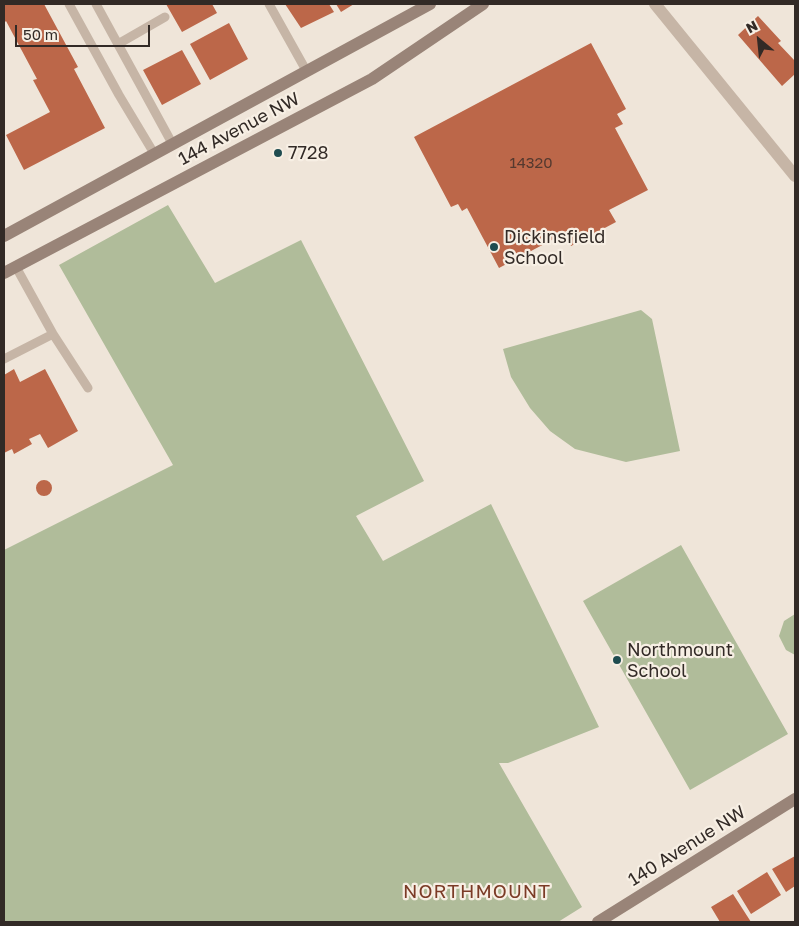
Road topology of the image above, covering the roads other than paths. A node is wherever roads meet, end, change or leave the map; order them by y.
1 (69, 4) edge
2 (96, 4) edge
3 (269, 4) edge
4 (430, 4) edge
5 (483, 4) edge
6 (655, 4) edge
7 (166, 17) dead end
8 (118, 44) junction
9 (307, 72) junction
10 (173, 145) junction
11 (155, 155) junction
12 (795, 176) edge
13 (4, 236) edge
14 (16, 267) junction
15 (4, 273) edge
16 (53, 334) junction
17 (4, 359) edge
18 (88, 388) dead end
19 (795, 799) edge
20 (598, 922) edge

1 - 11 lane
2 - 8 lane
3 - 9 lane
4 - 9 street, 144 Avenue NW
5 - 14 street, 144 Avenue NW
6 - 12 street
7 - 8 lane
8 - 10 lane
9 - 10 street, 144 Avenue NW
10 - 11 street, 144 Avenue NW
11 - 13 street, 144 Avenue NW
14 - 15 street, 144 Avenue NW
14 - 16 lane
16 - 17 lane
16 - 18 lane
19 - 20 street, 140 Avenue NW

